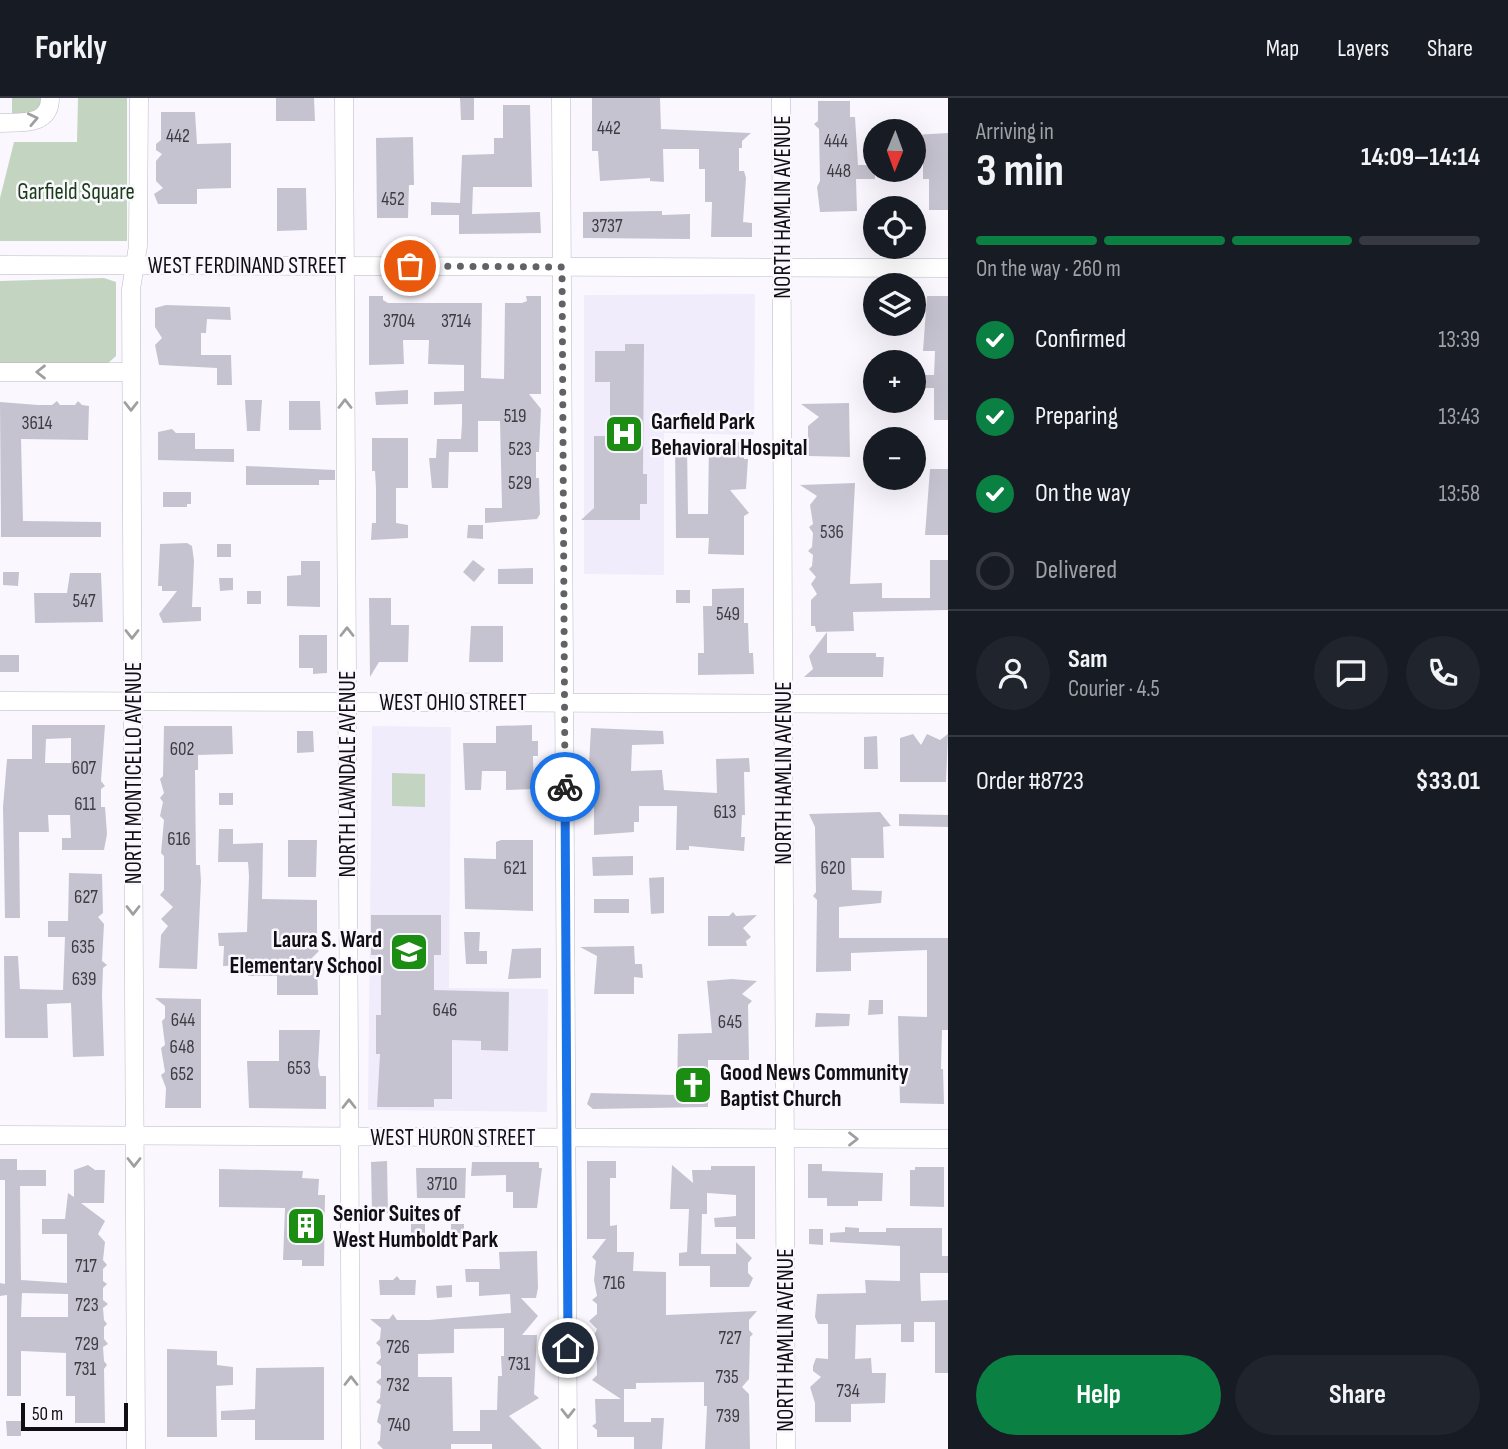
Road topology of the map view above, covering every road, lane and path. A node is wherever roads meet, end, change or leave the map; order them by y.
1 (50, 98) edge
2 (139, 98) edge
3 (344, 98) edge
4 (561, 98) edge
5 (781, 98) edge
6 (0, 123) edge
7 (0, 265) edge
8 (135, 265) junction
9 (344, 265) junction
10 (562, 267) junction
11 (782, 268) junction
12 (948, 268) edge
13 (0, 372) edge
14 (131, 372) junction
15 (0, 701) edge
16 (132, 702) junction
17 (347, 702) junction
18 (565, 703) junction
19 (783, 703) junction
20 (948, 704) edge
21 (0, 1135) edge
22 (134, 1135) junction
23 (349, 1136) junction
24 (567, 1138) junction
25 (785, 1139) junction
26 (948, 1139) edge
27 (136, 1449) edge
28 (351, 1449) edge
29 (568, 1449) edge
30 (786, 1449) edge

6 -> 1 street
2 - 8 street, NORTH MONTICELLO AVENUE
3 - 9 street, NORTH LAWNDALE AVENUE
4 - 10 street
5 - 11 street, NORTH HAMLIN AVENUE
7 - 8 street, WEST FERDINAND STREET
8 - 9 street, WEST FERDINAND STREET
8 - 14 street, NORTH MONTICELLO AVENUE
9 - 10 street, WEST FERDINAND STREET
17 -> 9 street, NORTH LAWNDALE AVENUE
10 - 11 street, WEST FERDINAND STREET
10 - 18 street
11 - 12 street, WEST FERDINAND STREET
11 - 19 street, NORTH HAMLIN AVENUE
14 -> 13 street
14 -> 16 street, NORTH MONTICELLO AVENUE
15 - 16 street, WEST OHIO STREET
16 - 17 street, WEST OHIO STREET
16 -> 22 street, NORTH MONTICELLO AVENUE
17 - 18 street, WEST OHIO STREET
23 -> 17 street, NORTH LAWNDALE AVENUE
18 - 19 street, WEST OHIO STREET
18 - 24 street
19 - 20 street, WEST OHIO STREET
19 - 25 street, NORTH HAMLIN AVENUE
21 - 22 street, WEST HURON STREET
22 - 23 street, WEST HURON STREET
22 -> 27 street, NORTH MONTICELLO AVENUE
23 - 24 street, WEST HURON STREET
28 -> 23 street, NORTH LAWNDALE AVENUE
24 - 25 street, WEST HURON STREET
24 -> 29 street
25 -> 26 street, WEST HURON STREET
25 - 30 street, NORTH HAMLIN AVENUE

